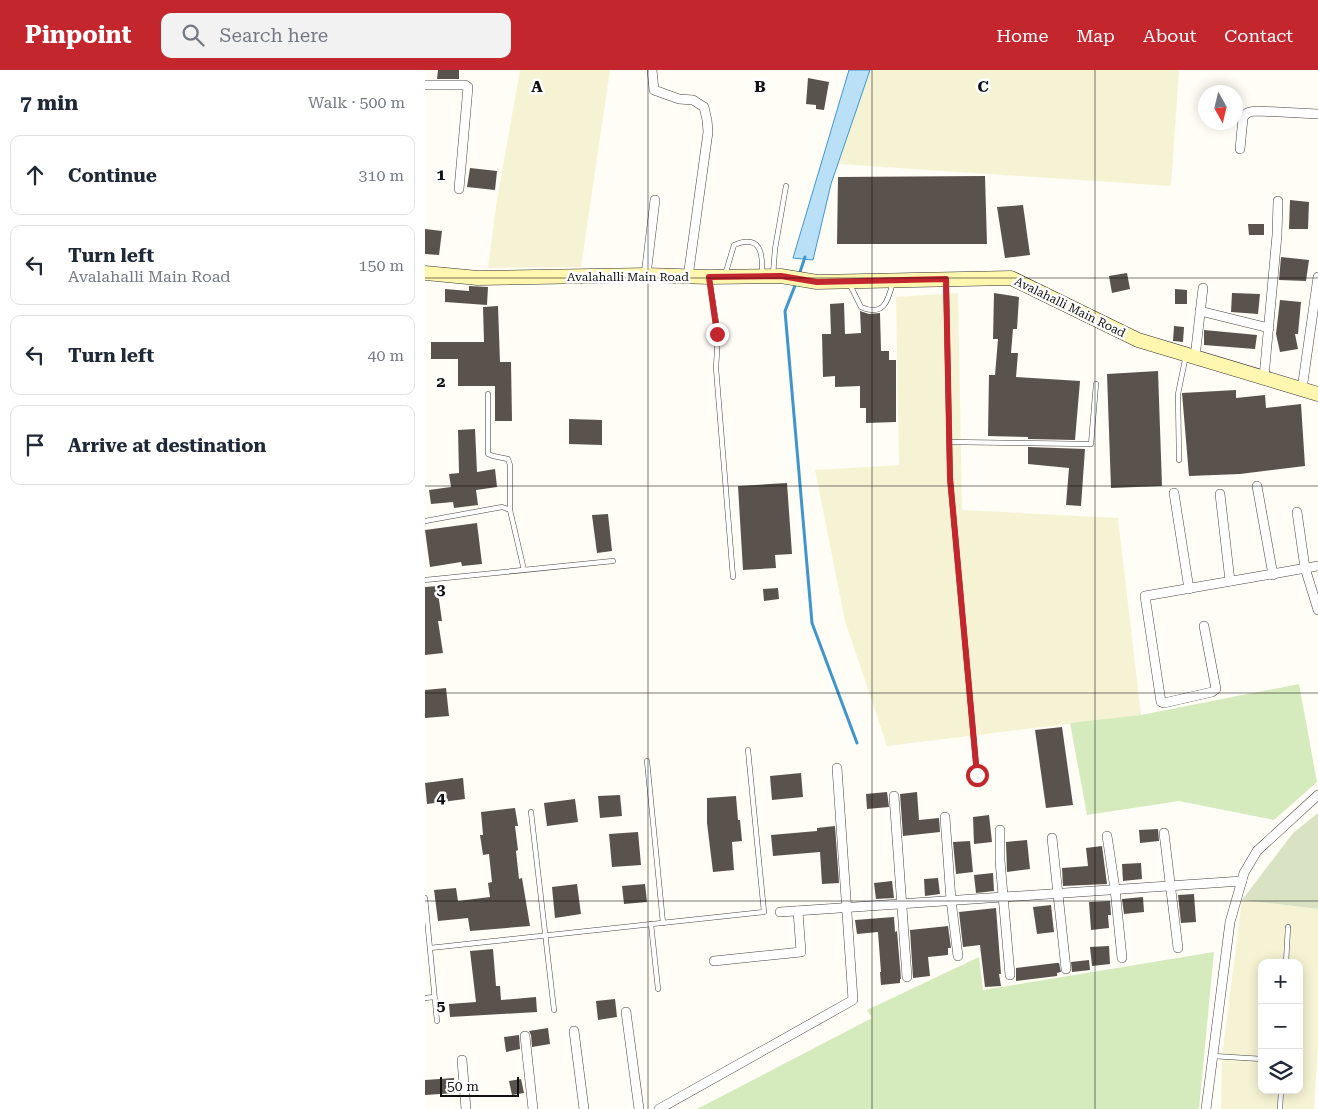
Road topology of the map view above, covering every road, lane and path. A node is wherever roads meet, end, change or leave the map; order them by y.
1 (652, 70) edge
2 (425, 85) edge
3 (1318, 114) edge
4 (1240, 149) dead end
5 (786, 186) dead end
6 (459, 189) dead end
7 (655, 200) dead end
8 (1277, 201) dead end
9 (425, 272) edge
10 (646, 275) junction
11 (688, 276) junction
12 (772, 276) junction
13 (709, 277) junction
14 (724, 277) junction
15 (1318, 277) edge
16 (946, 279) junction
17 (893, 280) junction
18 (848, 282) junction
19 (1203, 288) dead end
20 (1200, 311) junction
21 (1269, 328) junction
22 (1191, 355) junction
23 (1264, 377) junction
24 (1096, 384) dead end
25 (1302, 389) junction
26 (488, 394) dead end
27 (1318, 394) edge
28 (949, 442) junction
29 (1179, 460) dead end
30 (1257, 486) dead end
31 (1174, 493) dead end
32 (1220, 494) dead end
33 (510, 510) junction
34 (1297, 512) dead end
35 (425, 521) edge
36 (613, 561) dead end
37 (1318, 566) edge
38 (1305, 568) junction
39 (524, 570) junction
40 (1273, 575) junction
41 (733, 577) dead end
42 (425, 580) edge
43 (1231, 581) junction
44 (1189, 589) junction
45 (1318, 610) edge
46 (1204, 626) dead end
47 (748, 750) dead end
48 (647, 760) dead end
49 (837, 768) dead end
50 (977, 775) dead end
51 (1318, 795) edge
52 (893, 796) dead end
53 (531, 812) dead end
54 (945, 817) dead end
55 (1001, 830) dead end
56 (1164, 834) dead end
57 (1107, 836) dead end
58 (1052, 838) dead end
59 (1242, 881) junction
60 (1169, 886) junction
61 (1115, 889) junction
62 (1058, 893) junction
63 (1003, 897) junction
64 (425, 898) edge
65 (951, 900) junction
66 (902, 904) junction
67 (425, 906) edge
68 (847, 907) junction
69 (798, 911) junction
70 (780, 912) dead end
71 (663, 923) junction
72 (651, 924) junction
73 (1288, 927) dead end
74 (546, 936) junction
75 (430, 948) junction
76 (1178, 948) dead end
77 (958, 956) dead end
78 (1122, 958) dead end
79 (1286, 959) edge
80 (714, 961) dead end
81 (1066, 969) dead end
82 (1010, 976) dead end
83 (907, 977) dead end
84 (658, 989) dead end
85 (434, 997) junction
86 (425, 998) edge
87 (554, 1010) dead end
88 (626, 1012) dead end
89 (437, 1020) dead end
90 (573, 1031) dead end
91 (525, 1036) dead end
92 (1213, 1056) junction
93 (1258, 1059) edge
94 (462, 1060) dead end
95 (1281, 1094) edge
96 (467, 1109) edge
97 (533, 1109) edge
98 (584, 1109) edge
99 (639, 1109) edge
100 (659, 1109) edge
101 (1206, 1109) edge
102 (1280, 1109) edge

1 - 11 street
2 - 6 street
3 - 4 street
5 - 12 lane
7 - 10 street
8 - 21 street
9 - 10 main road, Avalahalli Main Road
10 - 11 main road, Avalahalli Main Road
11 - 13 main road, Avalahalli Main Road
12 - 14 main road, Avalahalli Main Road
12 - 14 lane
12 - 18 main road, Avalahalli Main Road
13 - 14 main road, Avalahalli Main Road
13 - 41 lane
15 - 25 street
16 - 17 main road, Avalahalli Main Road
16 - 22 main road, Avalahalli Main Road
16 - 28 lane
17 - 18 main road, Avalahalli Main Road
17 - 18 lane
19 - 20 street
20 - 21 street
20 - 22 street
21 - 23 street
22 - 23 main road, Avalahalli Main Road
22 - 29 lane
23 - 25 main road, Avalahalli Main Road
24 - 28 lane
25 - 27 main road, Avalahalli Main Road
26 - 33 lane
28 - 50 lane
30 - 40 street
31 - 44 street
32 - 43 street
33 - 35 lane
33 - 39 lane
34 - 38 street
36 - 39 lane
37 - 38 street
38 - 40 street
38 - 45 street
39 - 42 lane
40 - 43 street
43 - 44 street
44 - 46 street
47 - 71 lane
48 - 71 lane
49 - 68 street
51 - 59 street
52 - 66 street
53 - 74 lane
54 - 65 street
55 - 63 street
56 - 60 street
57 - 61 street
58 - 62 street
59 - 60 street
59 - 92 street
60 - 61 street
60 - 76 street
61 - 62 street
61 - 78 street
62 - 63 street
62 - 81 street
63 - 65 street
63 - 82 street
64 - 67 lane
65 - 66 street
65 - 77 street
66 - 68 street
66 - 83 street
67 - 75 lane
68 - 69 street
68 - 100 street
69 - 70 street
69 - 80 street
71 - 72 lane
72 - 74 lane
72 - 84 lane
73 - 79 lane
74 - 75 lane
74 - 87 lane
75 - 85 lane
85 - 86 lane
85 - 89 lane
88 - 99 street
90 - 98 street
91 - 97 street
92 - 93 lane
92 - 101 street
94 - 96 street
95 - 102 lane

